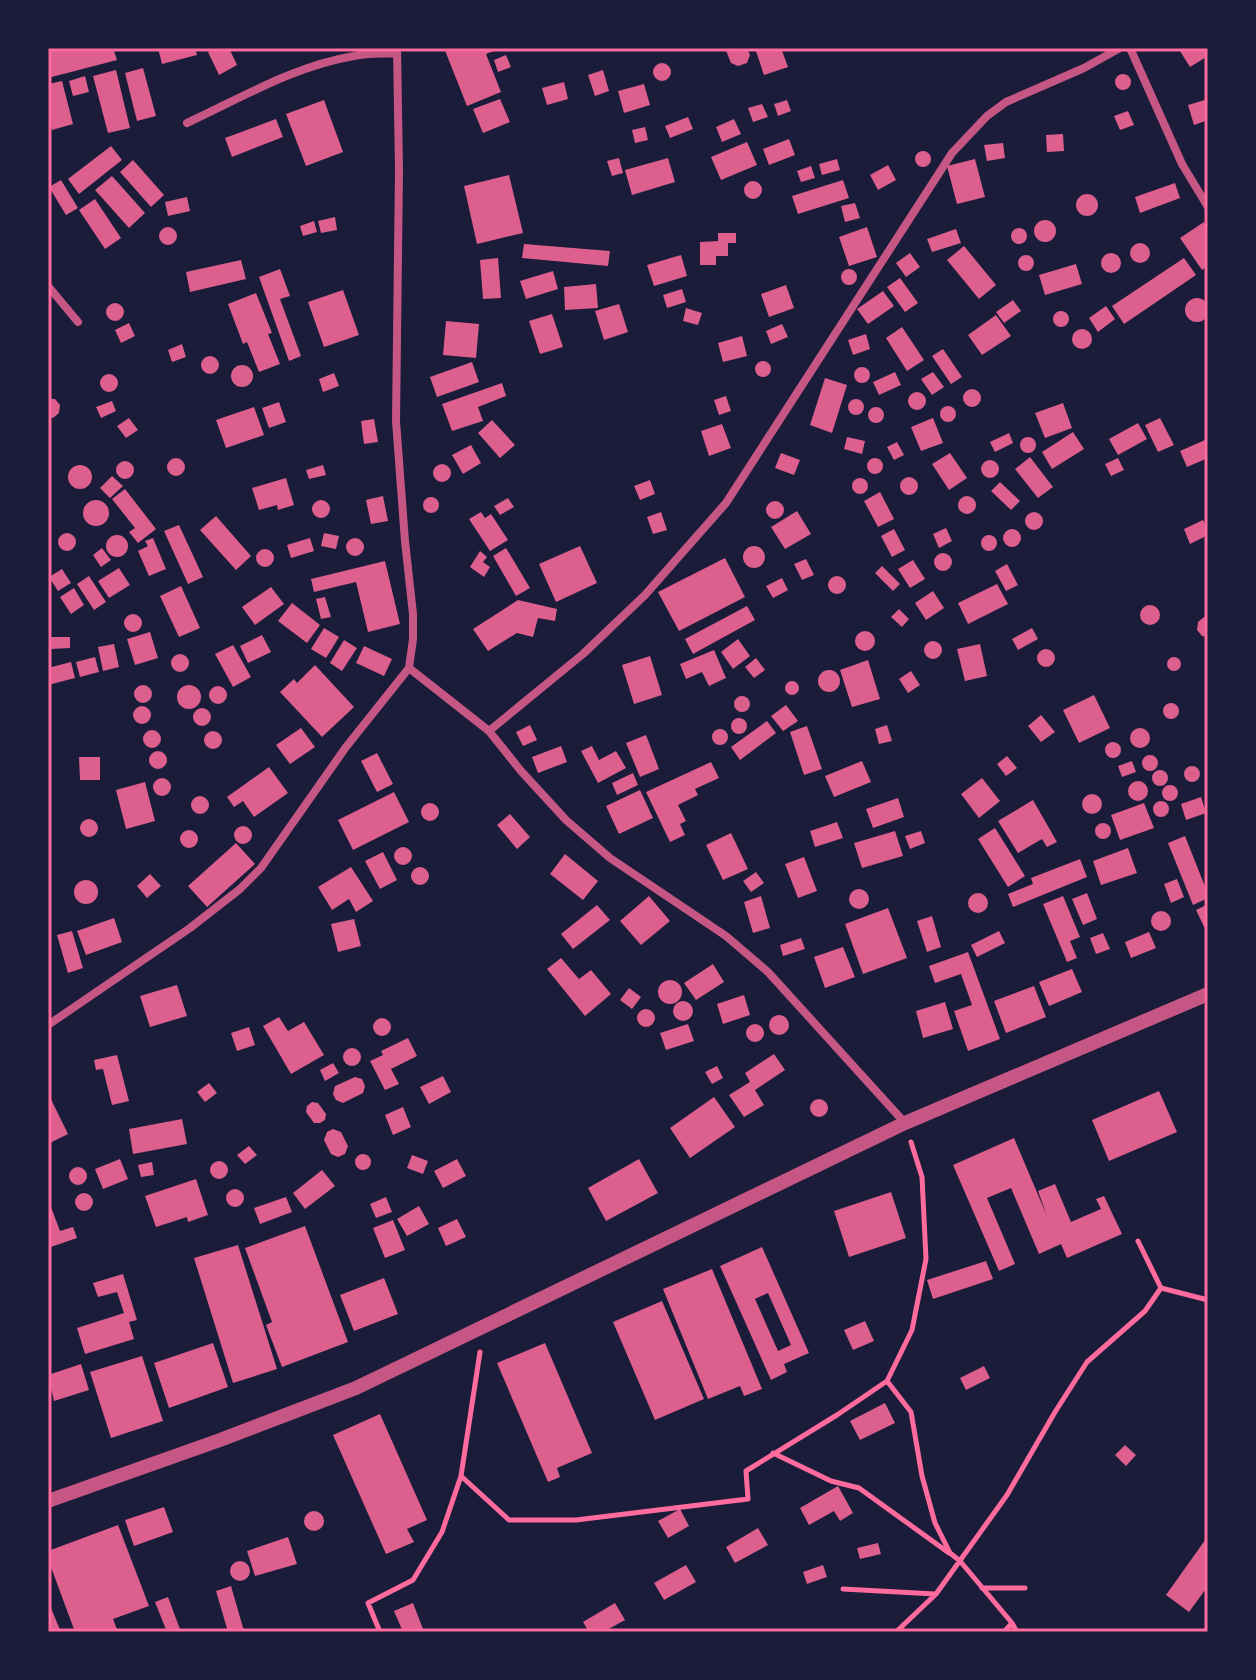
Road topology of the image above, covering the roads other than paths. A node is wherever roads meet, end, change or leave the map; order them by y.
1 (1120, 48) edge
2 (1130, 48) edge
3 (397, 50) edge
4 (187, 123) dead end
5 (1208, 207) edge
6 (48, 286) edge
7 (78, 322) dead end
8 (409, 668) junction
9 (489, 731) junction
10 (1208, 994) edge
11 (48, 1025) edge
12 (905, 1123) junction
13 (48, 1501) edge

1 - 9 street
2 - 5 street
3 - 4 street
3 - 8 street
6 - 7 street
8 - 9 street
8 - 11 street
9 - 12 street
10 - 12 street
12 - 13 street

